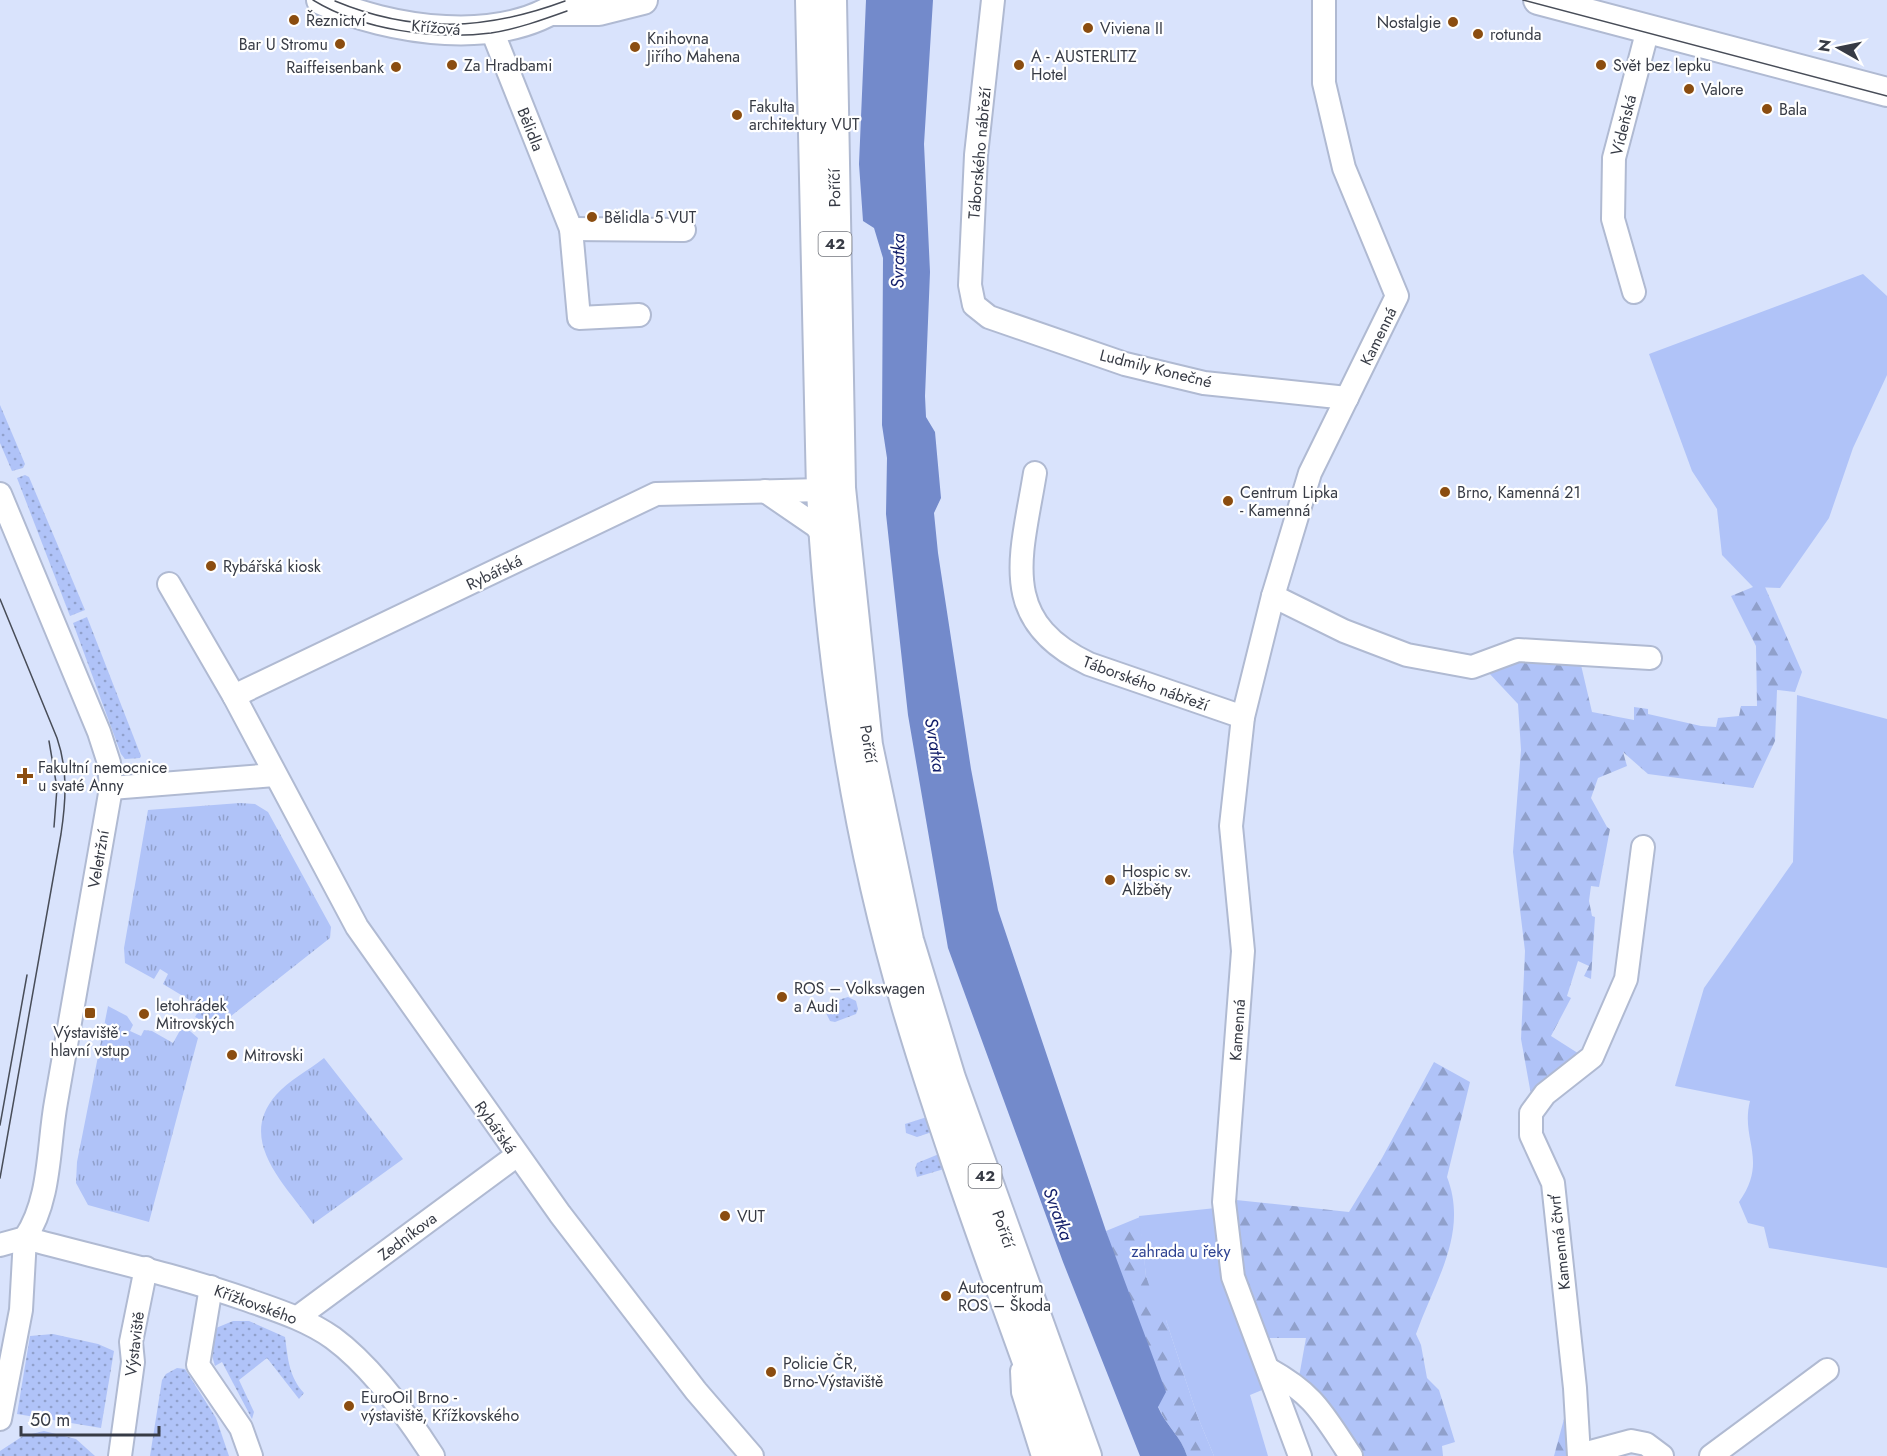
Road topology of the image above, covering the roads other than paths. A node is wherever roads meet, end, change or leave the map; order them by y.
1 (321, 0) edge
2 (644, 0) edge
3 (832, 0) edge
4 (993, 0) edge
5 (1324, 0) edge
6 (1538, 0) edge
7 (560, 5) edge
8 (807, 6) edge
9 (491, 28) junction
10 (1648, 29) junction
11 (1887, 92) edge
12 (572, 229) junction
13 (684, 230) dead end
14 (1634, 292) dead end
15 (974, 305) joint
16 (639, 315) dead end
17 (1347, 398) junction
18 (1035, 473) dead end
19 (821, 490) junction
20 (765, 491) junction
21 (0, 494) edge
22 (823, 535) junction
23 (169, 584) dead end
24 (1273, 596) junction
25 (1650, 658) dead end
26 (234, 696) junction
27 (1243, 717) junction
28 (274, 775) junction
29 (111, 788) junction
30 (1643, 848) dead end
31 (516, 1156) junction
32 (25, 1238) junction
33 (0, 1245) edge
34 (146, 1268) junction
35 (211, 1287) junction
36 (298, 1317) junction
37 (1021, 1342) junction
38 (1268, 1370) junction
39 (1827, 1370) dead end
40 (0, 1419) edge
41 (120, 1456) edge
42 (251, 1456) edge
43 (433, 1456) edge
44 (752, 1456) edge
45 (1043, 1456) edge
46 (1061, 1456) edge
47 (1087, 1456) edge
48 (1300, 1456) edge
49 (1350, 1456) edge
50 (1579, 1456) edge
51 (1662, 1456) edge
52 (1711, 1456) edge

1 - 9 main road, Křížová
2 - 7 main road, Křížová
3 - 47 main road, Poříčí / 42
4 - 15 street, Táborského nábřeží
5 - 17 street, Kamenná
6 - 10 main road
7 - 9 main road, Křížová
8 - 19 main road, Poříčí / 42
9 - 12 street, Bělidla
10 - 11 main road
10 - 14 street, Vídeňská
12 - 13 street
12 - 16 street, Bělidla
15 - 17 street, Ludmily Konečné
17 - 24 street, Kamenná
18 - 27 street, Táborského nábřeží
19 - 20 street, Rybářská
19 - 22 main road, Poříčí / 42
20 - 22 street
20 - 26 street, Rybářská
21 - 29 street, Veletržní
22 - 37 main road, Poříčí / 42
23 - 26 street, Rybářská
24 - 25 street
24 - 27 street, Kamenná
26 - 28 street, Rybářská
27 - 38 street, Kamenná
28 - 29 street
28 - 31 street, Rybářská
29 - 32 street, Veletržní
30 - 50 street, Kamenná čtvrť
31 - 36 street, Zedníkova
31 - 44 street, Rybářská
32 - 33 street
32 - 34 street, Křížkovského
32 - 40 street
34 - 35 street, Křížkovského
34 - 41 street, Výstaviště
35 - 36 street, Křížkovského
35 - 42 street
36 - 43 street, Křížkovského
37 - 45 street, Poříčí
37 - 46 main road, Poříčí / 42
38 - 48 street, Kamenná
38 - 49 street
39 - 52 street
50 - 51 street

